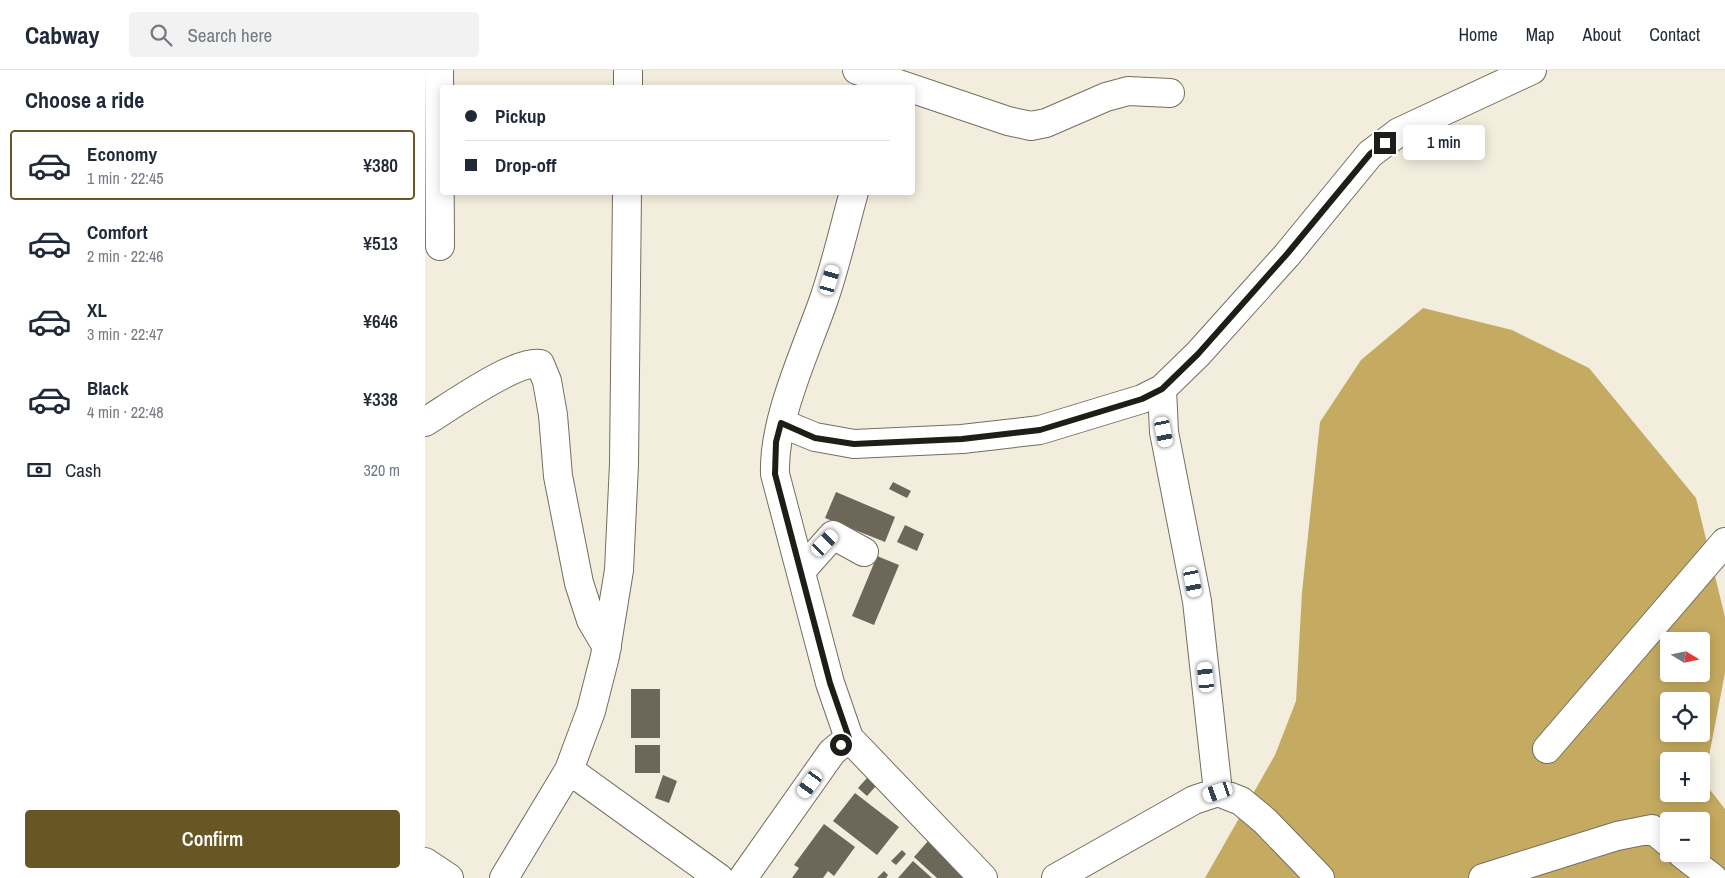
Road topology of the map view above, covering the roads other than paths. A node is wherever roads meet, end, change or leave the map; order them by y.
1 (439, 70) edge
2 (628, 70) edge
3 (857, 70) edge
4 (1532, 70) edge
5 (887, 79) edge
6 (628, 85) edge
7 (904, 85) edge
8 (915, 89) edge
9 (1170, 93) dead end
10 (627, 195) edge
11 (853, 195) edge
12 (440, 246) dead end
13 (1162, 389) junction
14 (425, 422) edge
15 (781, 423) junction
16 (1725, 542) edge
17 (864, 552) dead end
18 (801, 571) junction
19 (607, 647) junction
20 (849, 738) junction
21 (1547, 749) dead end
22 (569, 770) junction
23 (1218, 792) junction
24 (1660, 836) edge
25 (425, 862) edge
26 (1692, 862) edge
27 (449, 878) edge
28 (504, 878) edge
29 (719, 878) edge
30 (743, 878) edge
31 (983, 878) edge
32 (1057, 878) edge
33 (1320, 878) edge
34 (1483, 878) edge
35 (1713, 878) edge

1 - 12 street
2 - 6 street
3 - 5 street
4 - 13 street
5 - 7 street
8 - 9 street
10 - 19 street
11 - 15 street
13 - 15 street
13 - 23 street
14 - 19 street
15 - 18 street
16 - 21 street
17 - 18 street
18 - 20 street
19 - 22 street
20 - 30 street
20 - 31 street
22 - 28 street
22 - 29 street
23 - 32 street
23 - 33 street
24 - 34 street
25 - 27 street
26 - 35 street

